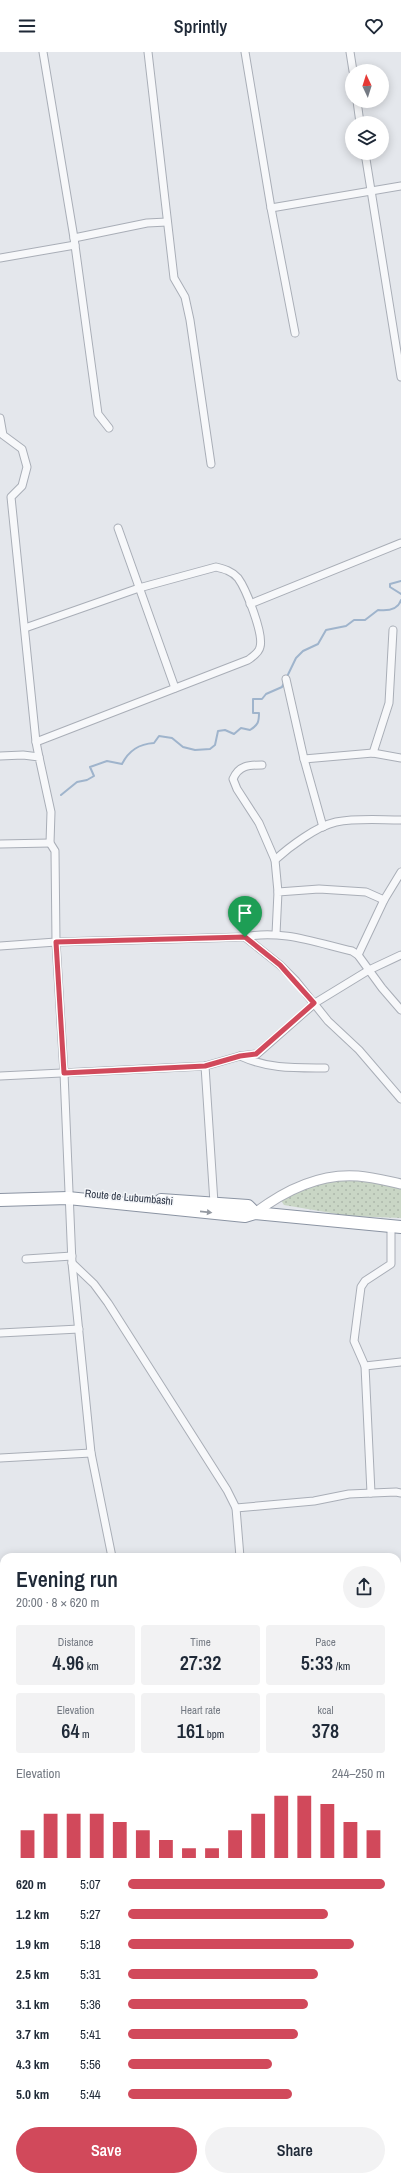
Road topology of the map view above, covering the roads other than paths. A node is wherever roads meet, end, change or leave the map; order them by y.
1 (43, 52) edge
2 (148, 52) edge
3 (245, 52) edge
4 (350, 52) edge
5 (352, 64) edge
6 (366, 160) edge
7 (401, 186) edge
8 (370, 190) junction
9 (271, 208) junction
10 (167, 222) junction
11 (75, 242) junction
12 (0, 258) edge
13 (295, 334) dead end
14 (401, 377) edge
15 (0, 418) edge
16 (109, 428) dead end
17 (211, 464) dead end
18 (118, 528) dead end
19 (401, 543) edge
20 (139, 588) junction
21 (250, 604) junction
22 (25, 628) junction
23 (393, 630) dead end
24 (286, 678) dead end
25 (175, 688) junction
26 (36, 742) junction
27 (373, 753) junction
28 (0, 756) edge
29 (39, 757) junction
30 (401, 758) edge
31 (304, 759) junction
32 (262, 764) dead end
33 (401, 820) edge
34 (323, 827) junction
35 (50, 842) junction
36 (0, 844) edge
37 (275, 860) junction
38 (401, 872) edge
39 (278, 892) junction
40 (384, 900) junction
41 (276, 934) junction
42 (245, 937) junction
43 (56, 942) junction
44 (0, 946) edge
45 (358, 955) junction
46 (401, 955) edge
47 (369, 970) junction
48 (314, 1003) junction
49 (401, 1010) edge
50 (240, 1056) junction
51 (205, 1066) junction
52 (325, 1068) dead end
53 (64, 1073) junction
54 (0, 1076) edge
55 (401, 1099) edge
56 (401, 1184) edge
57 (0, 1192) edge
58 (69, 1195) junction
59 (0, 1200) edge
60 (214, 1204) junction
61 (255, 1213) junction
62 (396, 1227) edge
63 (26, 1259) dead end
64 (72, 1260) junction
65 (80, 1329) junction
66 (0, 1333) edge
67 (401, 1362) edge
68 (365, 1366) junction
69 (91, 1453) junction
70 (0, 1458) edge
71 (371, 1493) junction
72 (401, 1493) edge
73 (236, 1508) junction
74 (111, 1553) edge
75 (240, 1553) edge

1 - 11 street
2 - 10 street
3 - 9 street
4 - 5 street
6 - 8 street
7 - 8 street
8 - 9 street
8 - 14 street
9 - 13 street
10 - 11 street
10 - 17 street
11 - 12 street
11 - 16 street
15 - 22 street
18 - 20 street
19 - 21 street
20 - 21 street
20 - 22 street
20 - 25 street
21 - 25 street
22 - 26 street
23 - 27 street
24 - 31 street
25 - 26 street
26 - 29 street
27 - 30 street
27 - 31 street
28 - 29 street
29 - 35 street
31 - 34 street
32 - 37 street
33 - 34 street
34 - 37 street
35 - 36 street
35 - 43 street
37 - 39 street
38 - 40 street
39 - 40 street
39 - 41 street
40 - 45 street
41 - 42 street
41 - 45 street
42 - 43 street
42 - 48 street
43 - 44 street
43 - 53 street
45 - 47 street
46 - 47 street
47 - 48 street
47 - 49 street
48 - 50 street
48 - 55 street
50 - 51 street
50 - 52 street
51 - 53 street
51 - 60 street
53 - 54 street
53 - 58 street
56 - 61 street
57 - 58 highway, Route de Lubumbashi
58 - 59 highway, Route de Lubumbashi
58 - 60 highway, Route de Lubumbashi
58 -> 61 highway, Route de Lubumbashi
58 - 64 street
60 - 61 highway, Route de Lubumbashi
61 - 62 highway, Route de Lubumbashi
62 - 68 street
63 - 64 street
64 - 65 street
64 - 73 street
65 - 66 street
65 - 69 street
67 - 68 street
68 - 71 street
69 - 70 street
69 - 74 street
71 - 72 street
71 - 73 street
73 - 75 street

